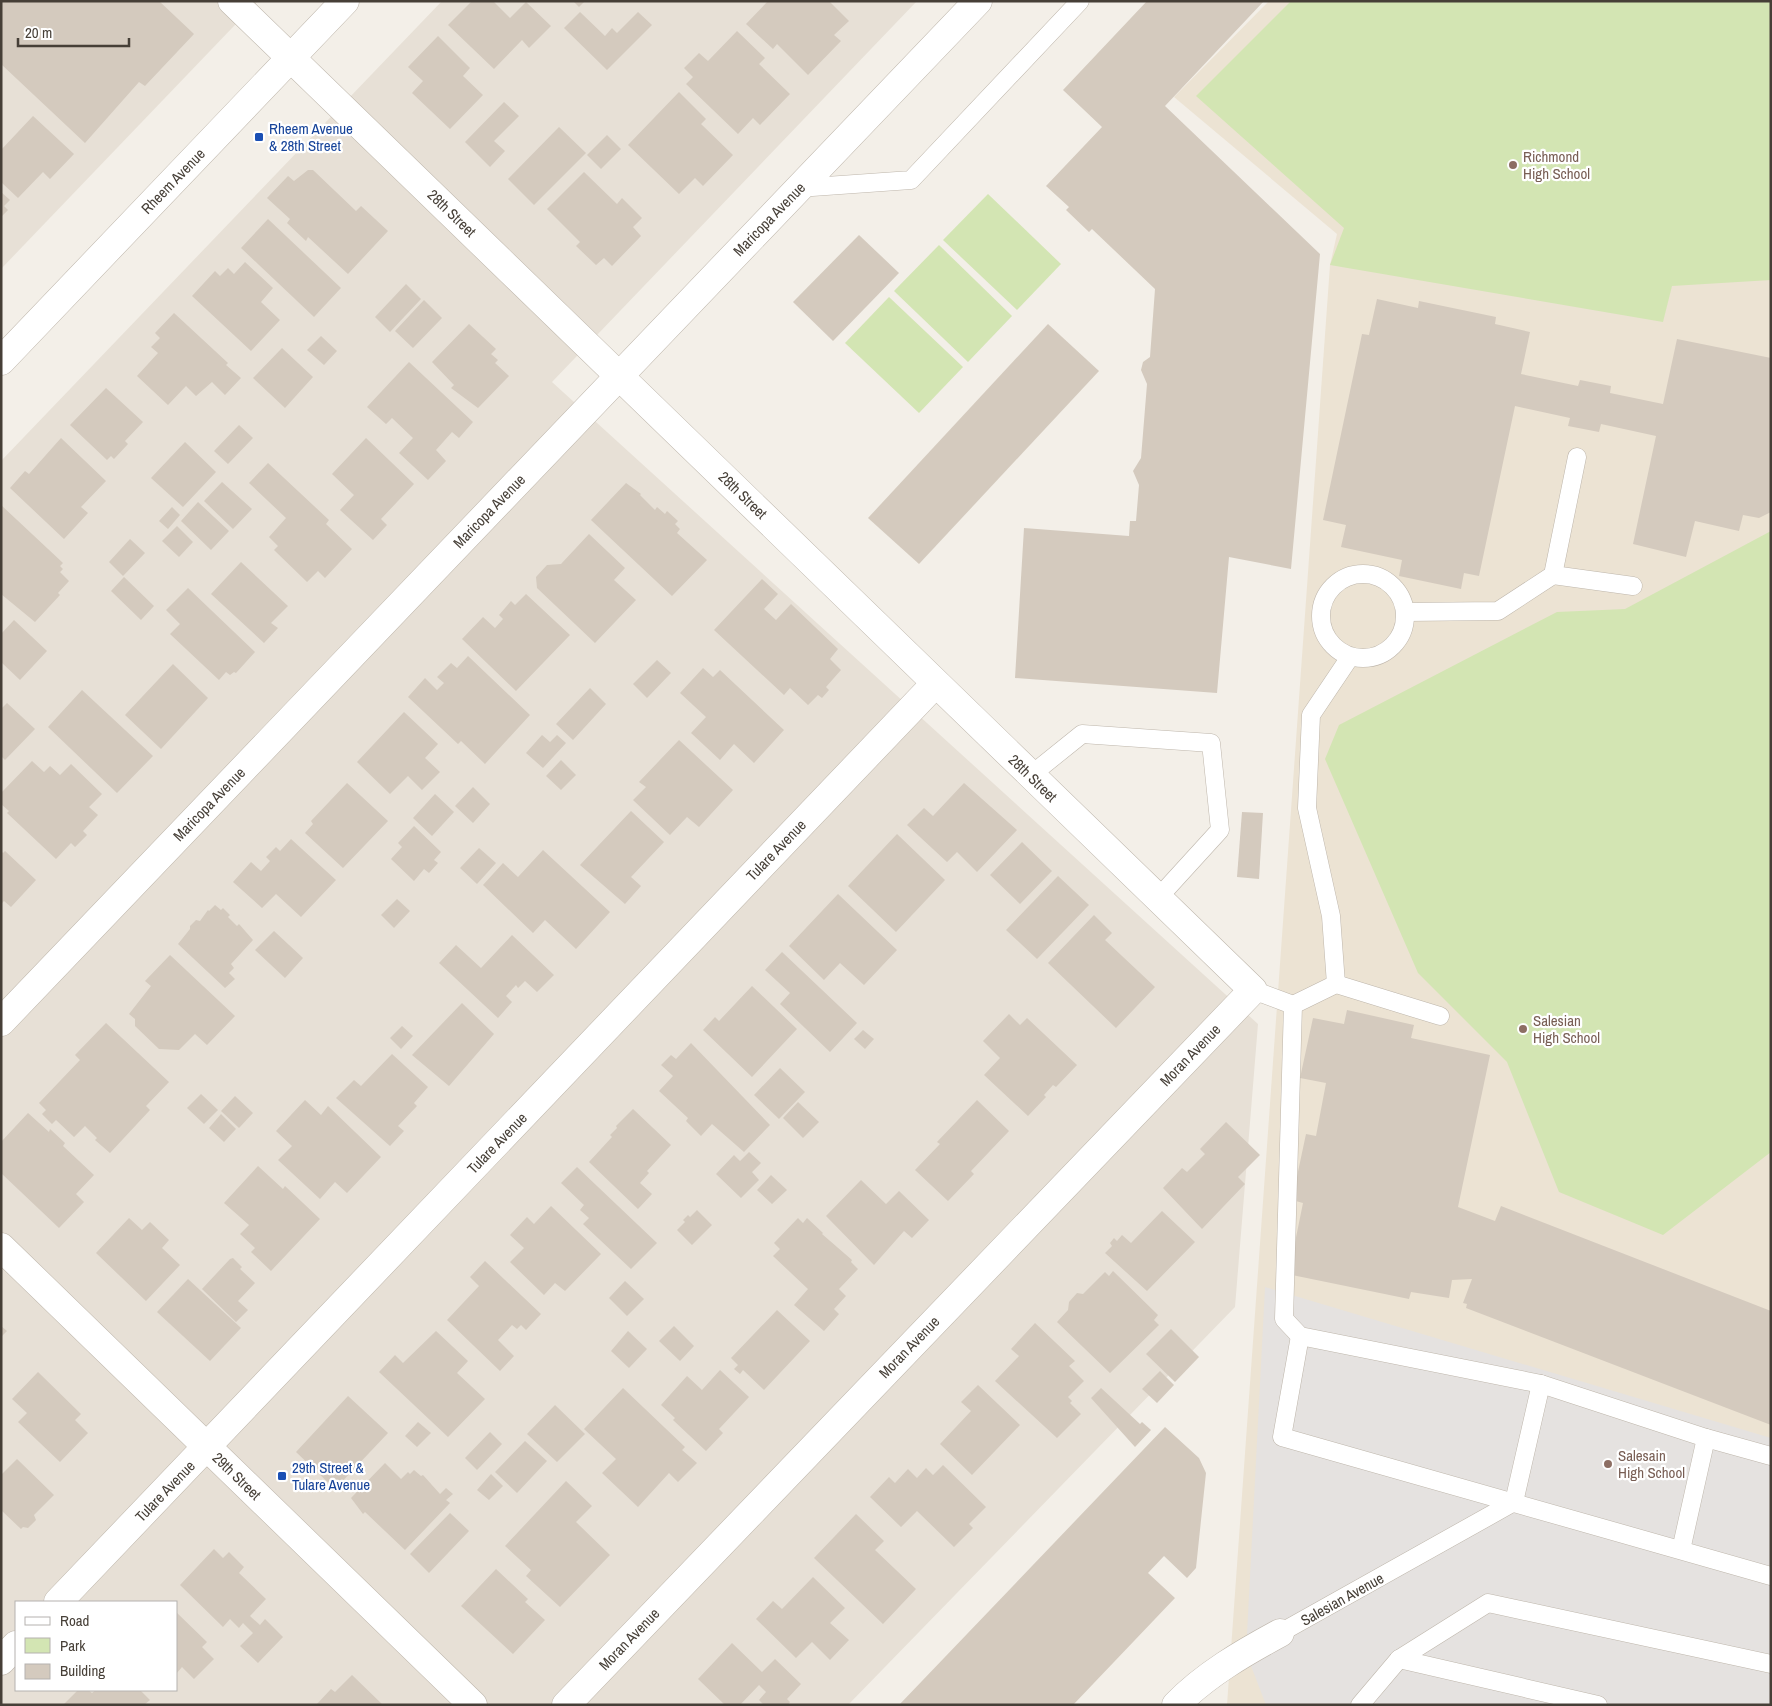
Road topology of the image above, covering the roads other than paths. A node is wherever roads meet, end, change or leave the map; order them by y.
1 (232, 1) edge
2 (345, 1) edge
3 (978, 1) edge
4 (1080, 1) edge
5 (291, 58) junction
6 (798, 188) junction
7 (1, 361) edge
8 (620, 375) junction
9 (1577, 457) dead end
10 (1553, 575) junction
11 (1633, 586) dead end
12 (1405, 612) junction
13 (1350, 657) junction
14 (935, 684) junction
15 (1031, 775) junction
16 (1158, 898) junction
17 (1336, 984) junction
18 (1253, 990) junction
19 (1293, 1005) junction
20 (1440, 1016) dead end
21 (1, 1022) edge
22 (1, 1247) edge
23 (1300, 1336) junction
24 (1540, 1384) junction
25 (1706, 1438) junction
26 (207, 1447) junction
27 (1771, 1456) edge
28 (1514, 1502) junction
29 (1681, 1550) junction
30 (1771, 1576) edge
31 (59, 1601) edge
32 (1280, 1633) joint
33 (15, 1647) edge
34 (1399, 1659) junction
35 (1, 1661) edge
36 (1771, 1664) edge
37 (473, 1705) edge
38 (566, 1705) edge
39 (1176, 1705) edge
40 (1360, 1705) edge
41 (1598, 1705) edge

1 - 5 street, 28th Street
2 - 5 street, Rheem Avenue
3 - 6 street, Maricopa Avenue
4 - 6 lane
5 - 7 street, Rheem Avenue
5 - 8 street, 28th Street
6 - 8 street, Maricopa Avenue
8 - 14 street, 28th Street
8 - 21 street, Maricopa Avenue
9 - 10 lane
10 - 11 lane
10 - 12 lane
12 - 13 lane
12 - 13 lane
13 - 17 lane
14 - 15 street, 28th Street
14 - 26 street, Tulare Avenue
15 - 16 street, 28th Street
15 - 16 lane
16 - 18 street, 28th Street
17 - 19 lane
17 - 20 lane
18 - 19 lane
18 - 38 street, Moran Avenue
19 - 23 lane
22 - 26 street, 29th Street
23 - 24 lane
23 - 28 lane
24 - 25 lane
24 - 28 lane
25 - 27 lane
25 - 29 lane
26 - 31 street, Tulare Avenue
26 - 37 street, 29th Street
28 - 29 lane
28 - 32 lane, Salesian Avenue
29 - 30 lane
32 - 39 street, Salesian Avenue
33 - 35 street
34 - 36 lane
34 - 40 lane
34 - 41 lane

